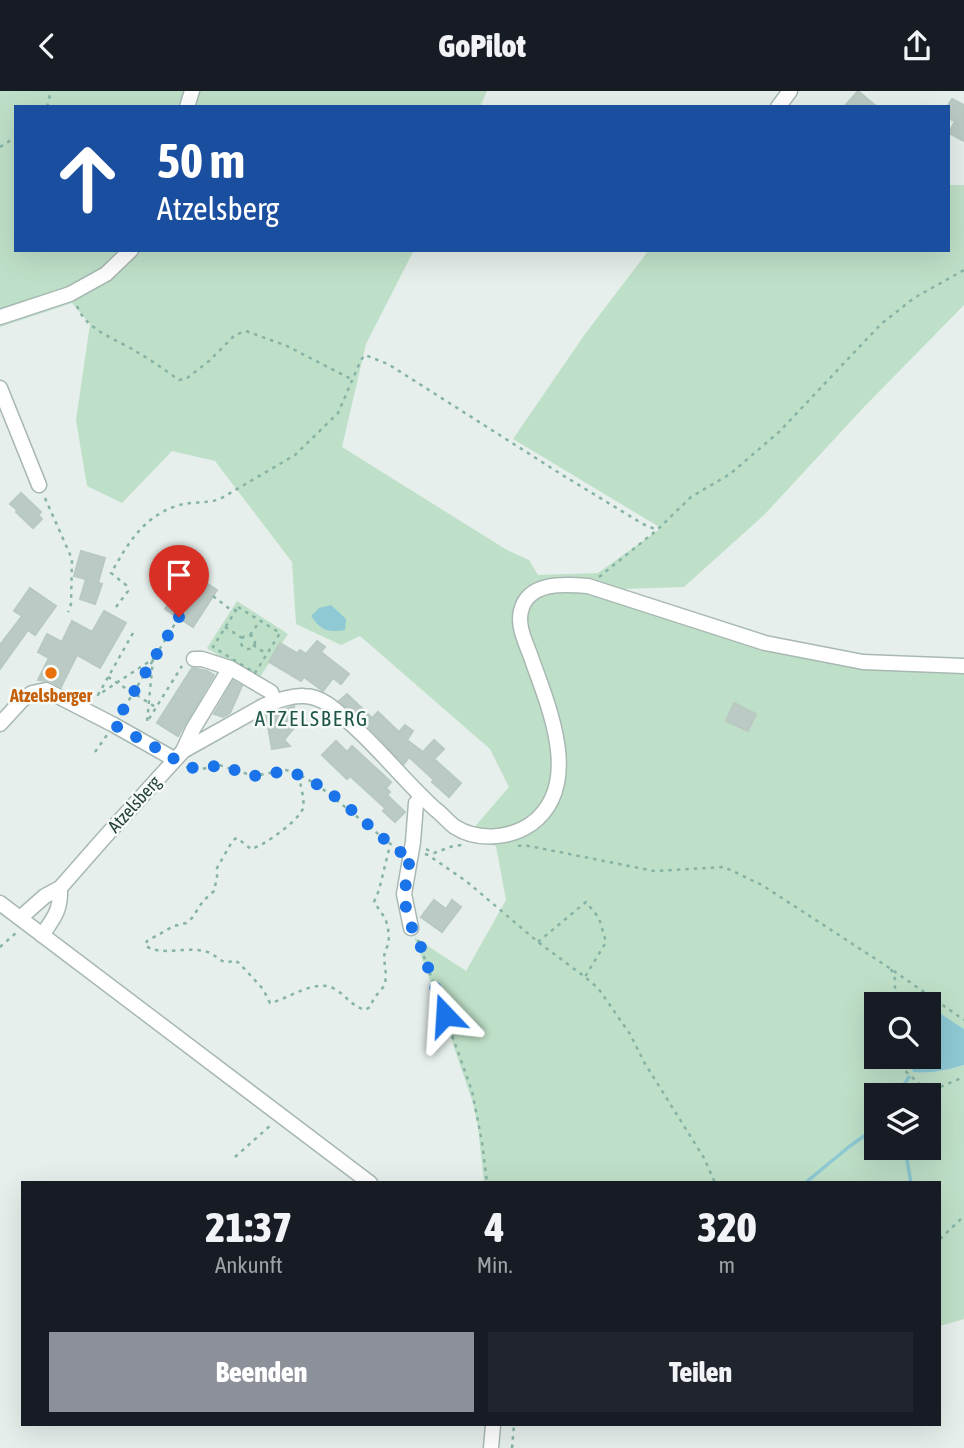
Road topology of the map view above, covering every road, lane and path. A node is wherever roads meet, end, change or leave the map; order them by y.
1 (129, 252) edge
2 (964, 269) edge
3 (70, 294) junction
4 (0, 317) edge
5 (353, 380) junction
6 (0, 388) edge
7 (39, 485) joint
8 (657, 530) junction
9 (589, 586) junction
10 (213, 596) dead end
11 (116, 607) dead end
12 (236, 610) junction
13 (68, 613) dead end
14 (179, 617) dead end
15 (260, 621) junction
16 (225, 627) junction
17 (133, 633) dead end
18 (250, 636) junction
19 (242, 638) junction
20 (253, 645) junction
21 (267, 654) junction
22 (153, 659) junction
23 (189, 660) joint
24 (964, 666) edge
25 (230, 668) junction
26 (108, 677) junction
27 (117, 683) junction
28 (132, 693) junction
29 (275, 702) junction
30 (148, 703) junction
31 (157, 708) junction
32 (1, 722) edge
33 (114, 725) junction
34 (94, 753) dead end
35 (179, 755) junction
36 (299, 775) junction
37 (422, 797) junction
38 (390, 845) junction
39 (453, 846) dead end
40 (516, 846) dead end
41 (412, 847) junction
42 (61, 888) junction
43 (0, 903) edge
44 (23, 920) junction
45 (411, 928) joint
46 (42, 935) junction
47 (538, 942) junction
48 (0, 947) edge
49 (891, 969) junction
50 (585, 977) junction
51 (895, 992) edge
52 (964, 1020) edge
53 (903, 1069) edge
54 (964, 1077) edge
55 (282, 1116) junction
56 (235, 1157) dead end
57 (367, 1181) edge
58 (487, 1181) edge
59 (714, 1181) edge
60 (964, 1216) edge
61 (941, 1238) edge
62 (494, 1426) edge
63 (514, 1426) edge
64 (491, 1448) edge
65 (512, 1448) edge

1 - 3 street
2 - 8 path
3 - 4 street
3 - 5 path
5 - 8 path
5 - 11 path
6 - 7 street
7 - 13 path
8 - 9 path
9 - 24 street
9 - 37 street, Atzelsberg
10 - 12 path
12 - 15 path
12 - 16 path
14 - 22 path
15 - 18 path
15 - 21 path
16 - 19 path
16 - 21 path
17 - 26 path
18 - 19 path
18 - 20 path
19 - 20 path
20 - 21 path
22 - 27 path
22 - 28 path
22 - 30 path
23 - 25 street
23 - 31 path
25 - 29 street
25 - 35 street
26 - 27 path
26 - 27 path
27 - 28 path
28 - 30 path
28 - 33 path
29 - 35 street, Atzelsberg
29 - 37 street, Atzelsberg
30 - 31 path
30 - 31 path
32 - 33 street
33 - 34 path
33 - 35 street
35 - 36 path
35 - 42 street, Atzelsberg
36 - 38 path
36 - 38 path
37 - 41 street
38 - 41 path
39 - 41 path
40 - 49 path
41 - 45 street
41 - 47 path
42 - 44 street, Atzelsberg
42 - 46 street, Atzelsberg
43 - 44 street
44 - 46 street
44 - 48 path
45 - 58 path
46 - 55 street
47 - 50 path
47 - 50 path
49 - 51 path
49 - 52 path
50 - 59 path
53 - 54 path
55 - 56 path
55 - 57 street
60 - 61 path
62 - 64 street
63 - 65 path

